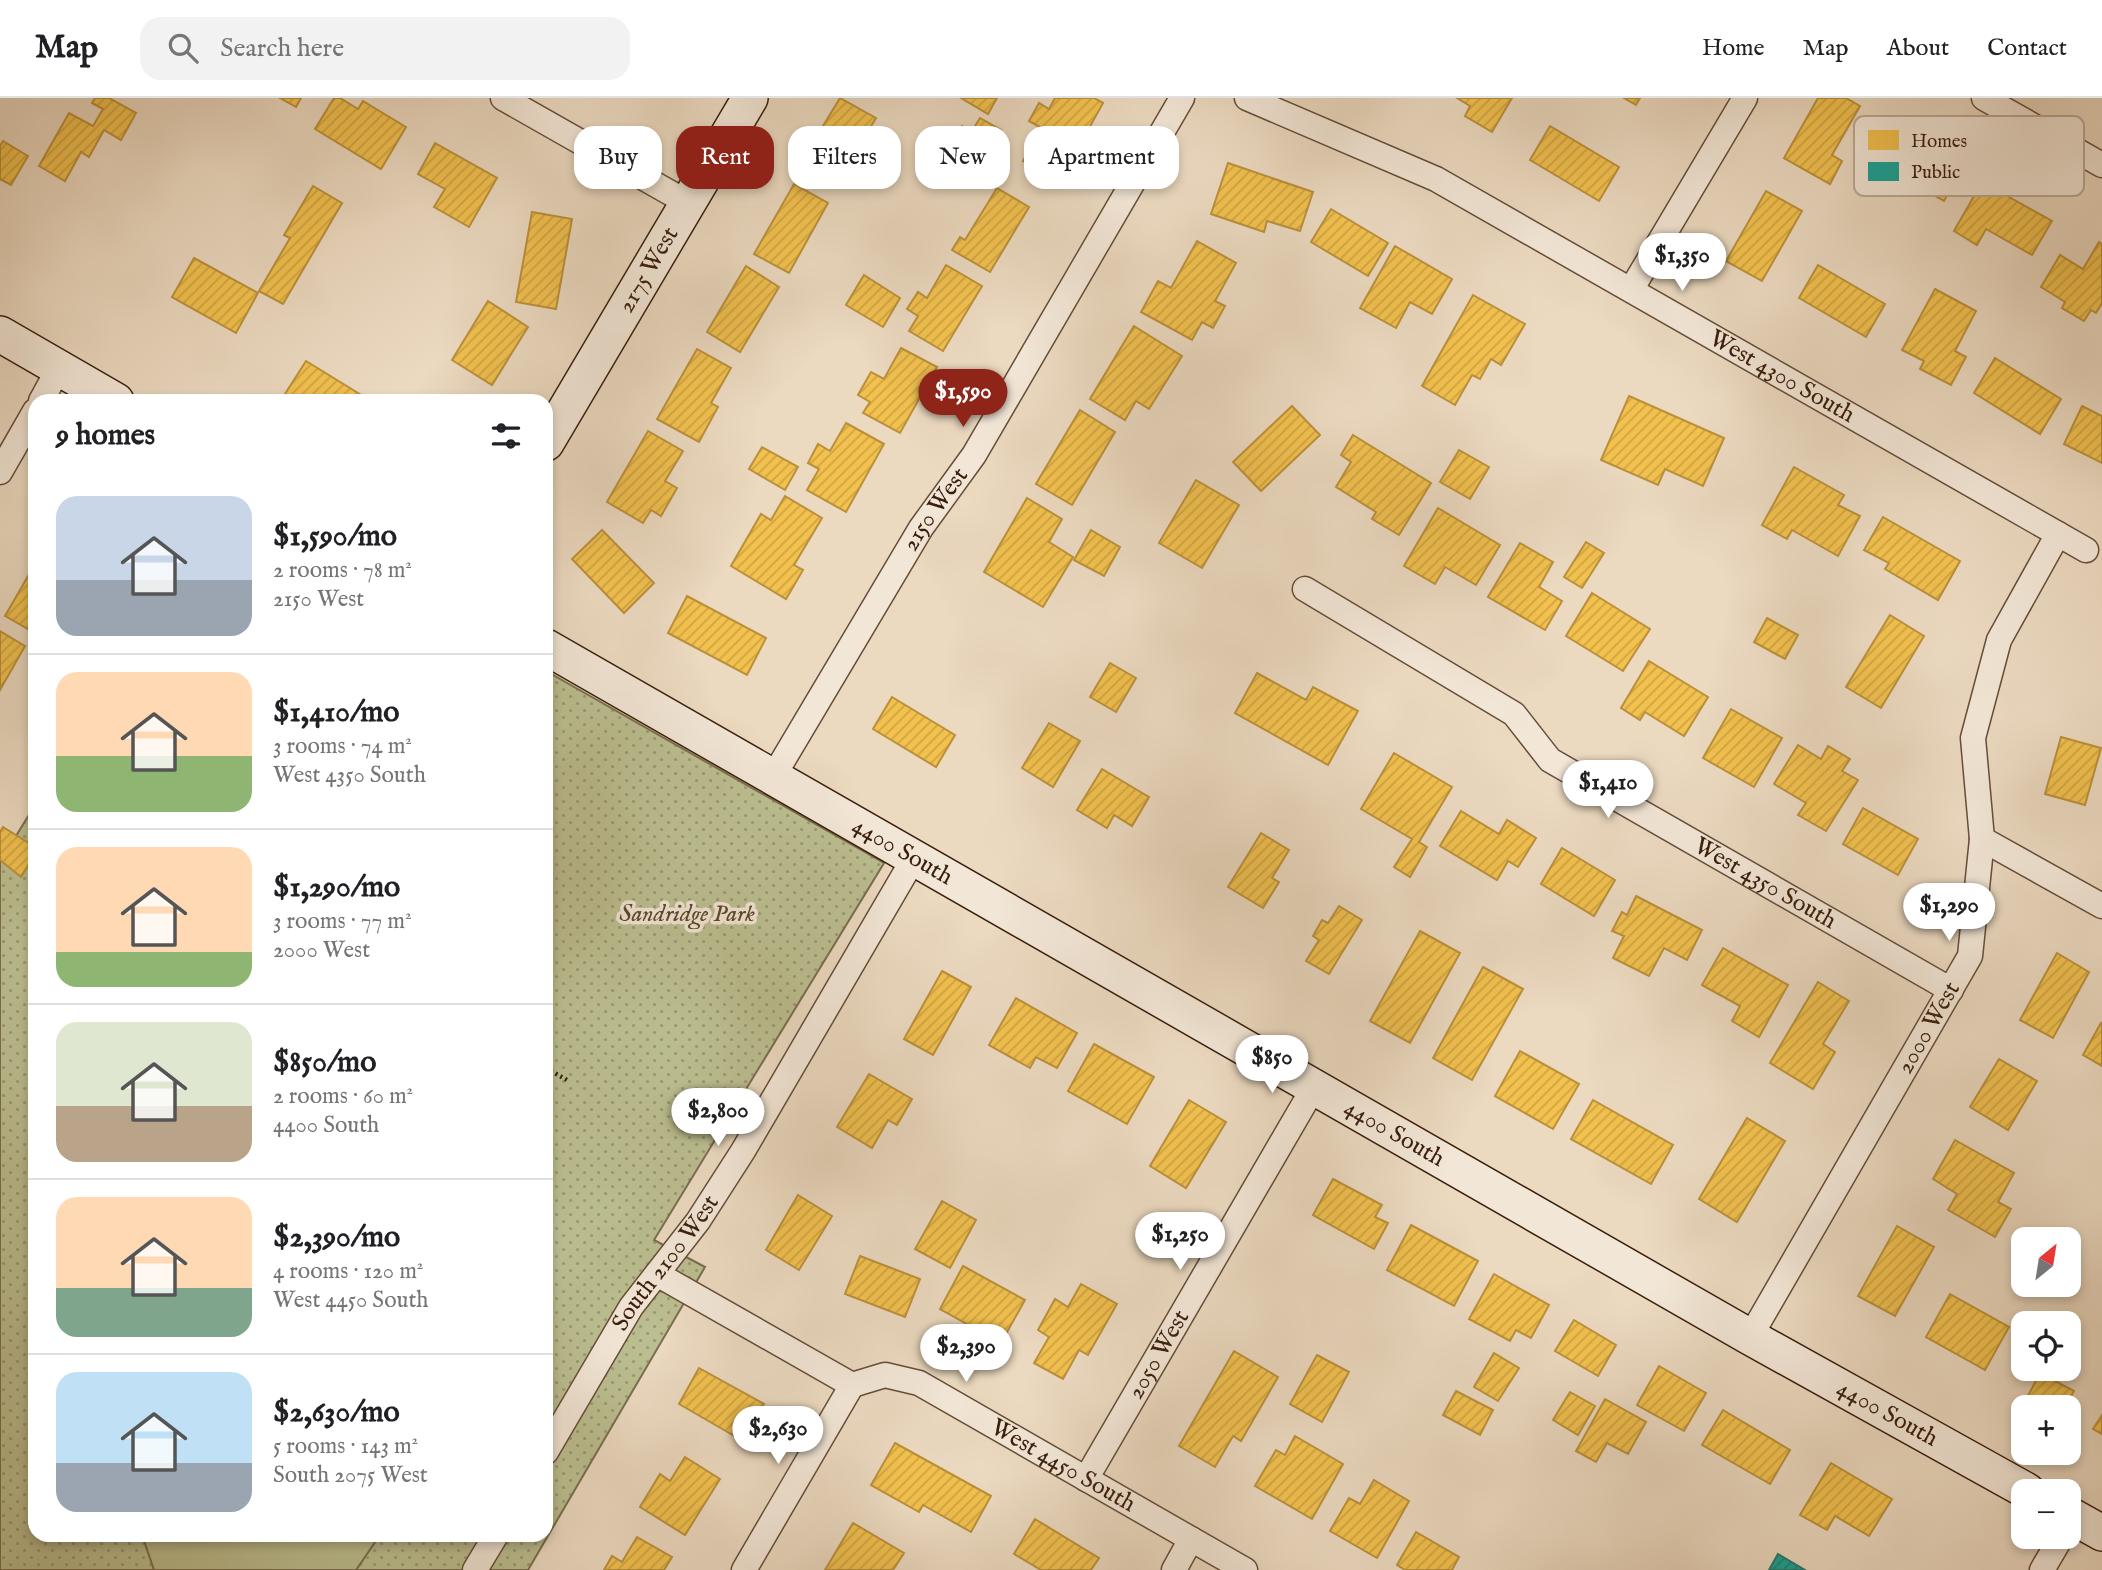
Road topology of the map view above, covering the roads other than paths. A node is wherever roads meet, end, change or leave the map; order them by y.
1 (503, 98) edge
2 (750, 98) edge
3 (1182, 98) edge
4 (1247, 98) edge
5 (1745, 98) edge
6 (1984, 98) edge
7 (2016, 116) edge
8 (2084, 155) edge
9 (2102, 165) edge
10 (688, 203) junction
11 (1631, 290) junction
12 (0, 334) edge
13 (59, 369) junction
14 (45, 394) edge
15 (104, 394) edge
16 (28, 423) edge
17 (553, 431) edge
18 (0, 472) edge
19 (2058, 534) junction
20 (2086, 550) dead end
21 (1305, 589) dead end
22 (553, 651) edge
23 (773, 777) junction
24 (1982, 839) junction
25 (914, 858) junction
26 (2102, 906) edge
27 (1951, 990) junction
28 (1314, 1087) junction
29 (657, 1274) junction
30 (1750, 1337) junction
31 (852, 1385) junction
32 (553, 1440) edge
33 (1086, 1479) junction
34 (2011, 1482) edge
35 (1191, 1539) junction
36 (492, 1542) edge
37 (2057, 1549) edge
38 (475, 1570) edge
39 (744, 1570) edge
40 (1174, 1570) edge
41 (1245, 1570) edge
42 (2042, 1570) edge

1 - 10 street
2 - 10 street, 2175 West
3 - 23 street, 2150 West
4 - 11 street, West 4300 South
5 - 11 street
6 - 7 street
8 - 9 street
10 - 17 street, 2175 West
11 - 19 street, West 4300 South
12 - 13 street
13 - 14 street
13 - 15 street
16 - 18 street
19 - 20 street, West 4300 South
19 - 24 street, 2000 West
21 - 27 street, West 4350 South
22 - 23 street, 4400 South
23 - 25 street, 4400 South
24 - 26 street
24 - 27 street, 2000 West
25 - 28 street, 4400 South
25 - 29 street, South 2100 West
27 - 30 street, 2000 West
28 - 30 street, 4400 South
28 - 33 street, 2050 West
29 - 31 street
29 - 32 street, South 2100 West
30 - 34 street, 4400 South
31 - 33 street, West 4450 South
31 - 39 street
33 - 35 street, West 4450 South
35 - 40 street
35 - 41 street, West 4450 South
36 - 38 street
37 - 42 street

